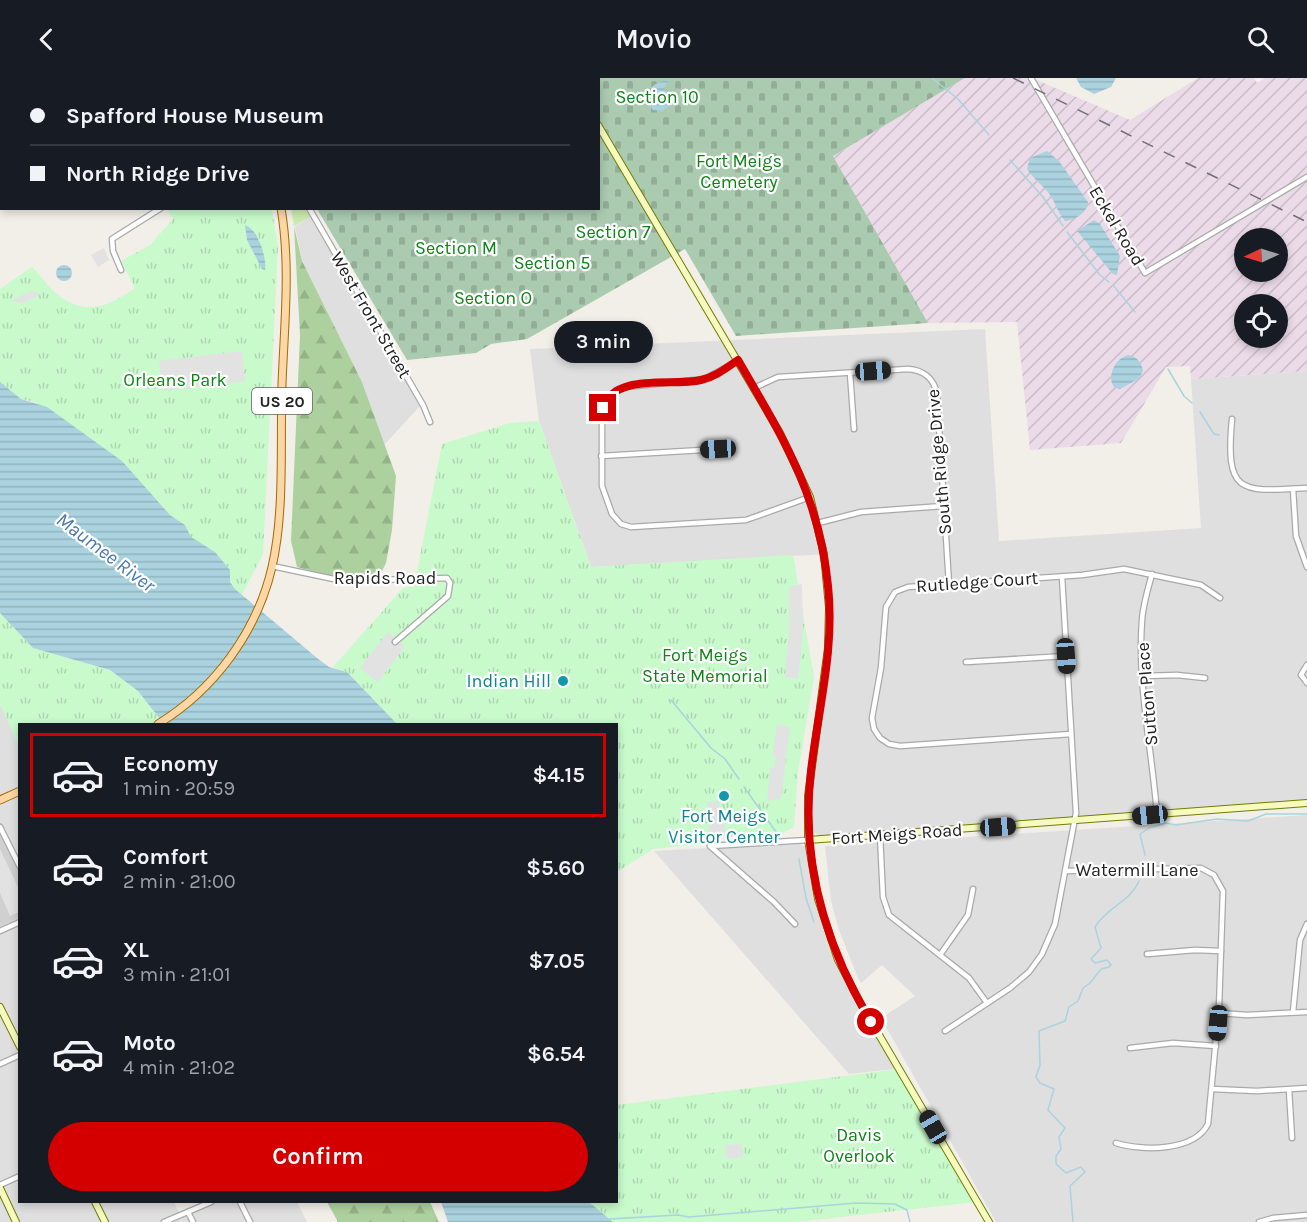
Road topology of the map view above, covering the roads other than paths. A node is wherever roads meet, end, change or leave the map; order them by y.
1 (1031, 78) edge
2 (600, 128) edge
3 (1307, 177) edge
4 (158, 210) edge
5 (281, 210) edge
6 (310, 210) edge
7 (121, 270) dead end
8 (738, 360) junction
9 (850, 373) junction
10 (754, 388) junction
11 (1232, 420) dead end
12 (430, 422) dead end
13 (854, 429) dead end
14 (718, 449) dead end
15 (601, 456) junction
16 (1307, 488) edge
17 (1293, 489) junction
18 (810, 497) junction
19 (943, 506) junction
20 (818, 523) junction
21 (272, 566) junction
22 (1307, 567) edge
23 (1152, 574) junction
24 (1062, 577) junction
25 (949, 584) junction
26 (1220, 598) dead end
27 (395, 642) dead end
28 (1066, 656) junction
29 (966, 662) dead end
30 (1307, 664) edge
31 (1144, 676) junction
32 (1204, 678) dead end
33 (1307, 683) edge
34 (160, 723) edge
35 (1071, 734) junction
36 (18, 792) edge
37 (0, 800) edge
38 (1307, 802) edge
39 (1156, 814) junction
40 (1075, 822) junction
41 (0, 827) edge
42 (880, 835) junction
43 (808, 840) junction
44 (18, 863) edge
45 (1066, 871) junction
46 (974, 889) dead end
47 (18, 923) edge
48 (795, 924) dead end
49 (1307, 924) edge
50 (0, 931) edge
51 (1221, 951) junction
52 (1147, 954) dead end
53 (940, 955) junction
54 (987, 1003) junction
55 (0, 1007) edge
56 (1293, 1012) junction
57 (1307, 1012) edge
58 (1218, 1013) junction
59 (945, 1031) dead end
60 (18, 1043) edge
61 (1216, 1046) junction
62 (1130, 1048) dead end
63 (18, 1056) edge
64 (0, 1064) edge
65 (1307, 1088) edge
66 (1212, 1089) junction
67 (1289, 1090) junction
68 (1292, 1138) dead end
69 (1116, 1143) dead end
70 (18, 1177) edge
71 (0, 1187) edge
72 (96, 1203) edge
73 (209, 1203) edge
74 (240, 1203) edge
75 (188, 1212) junction
76 (1307, 1215) edge
77 (16, 1222) edge
78 (105, 1222) edge
79 (164, 1222) edge
80 (193, 1222) edge
81 (250, 1222) edge
82 (989, 1222) edge
83 (1259, 1222) edge

1 - 3 street, Eckel Road
2 - 8 main road
4 - 7 street
5 - 21 main road, US 20
6 - 12 street, West Front Street
8 - 10 main road
8 - 15 street
9 - 10 street, South Ridge Drive
9 - 13 street
9 - 19 street, South Ridge Drive
10 - 18 main road
11 - 17 street
14 - 15 street
15 - 18 street
16 - 17 street
17 - 22 street
18 - 20 main road
19 - 20 street
19 - 25 street, South Ridge Drive
20 - 43 main road
21 - 27 street, Rapids Road
21 - 34 main road, US 20
23 - 24 street, Rutledge Court
23 - 26 street, Rutledge Court
23 - 31 street, Sutton Place
24 - 25 street, Rutledge Court
24 - 28 street
25 - 35 street, Rutledge Court
28 - 29 street
28 - 35 street
30 - 33 street
31 - 32 street
31 - 39 street, Sutton Place
35 - 40 street
36 - 37 main road
38 - 39 main road, Fort Meigs Road
39 - 40 main road, Fort Meigs Road
40 - 42 main road, Fort Meigs Road
40 - 45 street
41 - 44 street
42 - 43 main road, Fort Meigs Road
42 - 53 street
43 - 48 street, Fort Meigs Road
43 - 82 main road
45 - 51 street, Watermill Lane
45 - 54 street
46 - 53 street
47 - 50 street
49 - 56 street
51 - 52 street
51 - 58 street, Watermill Lane
53 - 54 street
54 - 59 street
55 - 60 main road
56 - 57 street
56 - 58 street
58 - 61 street, Watermill Lane
61 - 62 street
61 - 66 street, Watermill Lane
63 - 64 street
65 - 67 street
66 - 67 street
66 - 69 street, Watermill Lane
67 - 68 street
70 - 71 street
71 - 77 main road
72 - 78 main road
73 - 75 street
74 - 81 street
75 - 79 street
75 - 80 street
76 - 83 street

